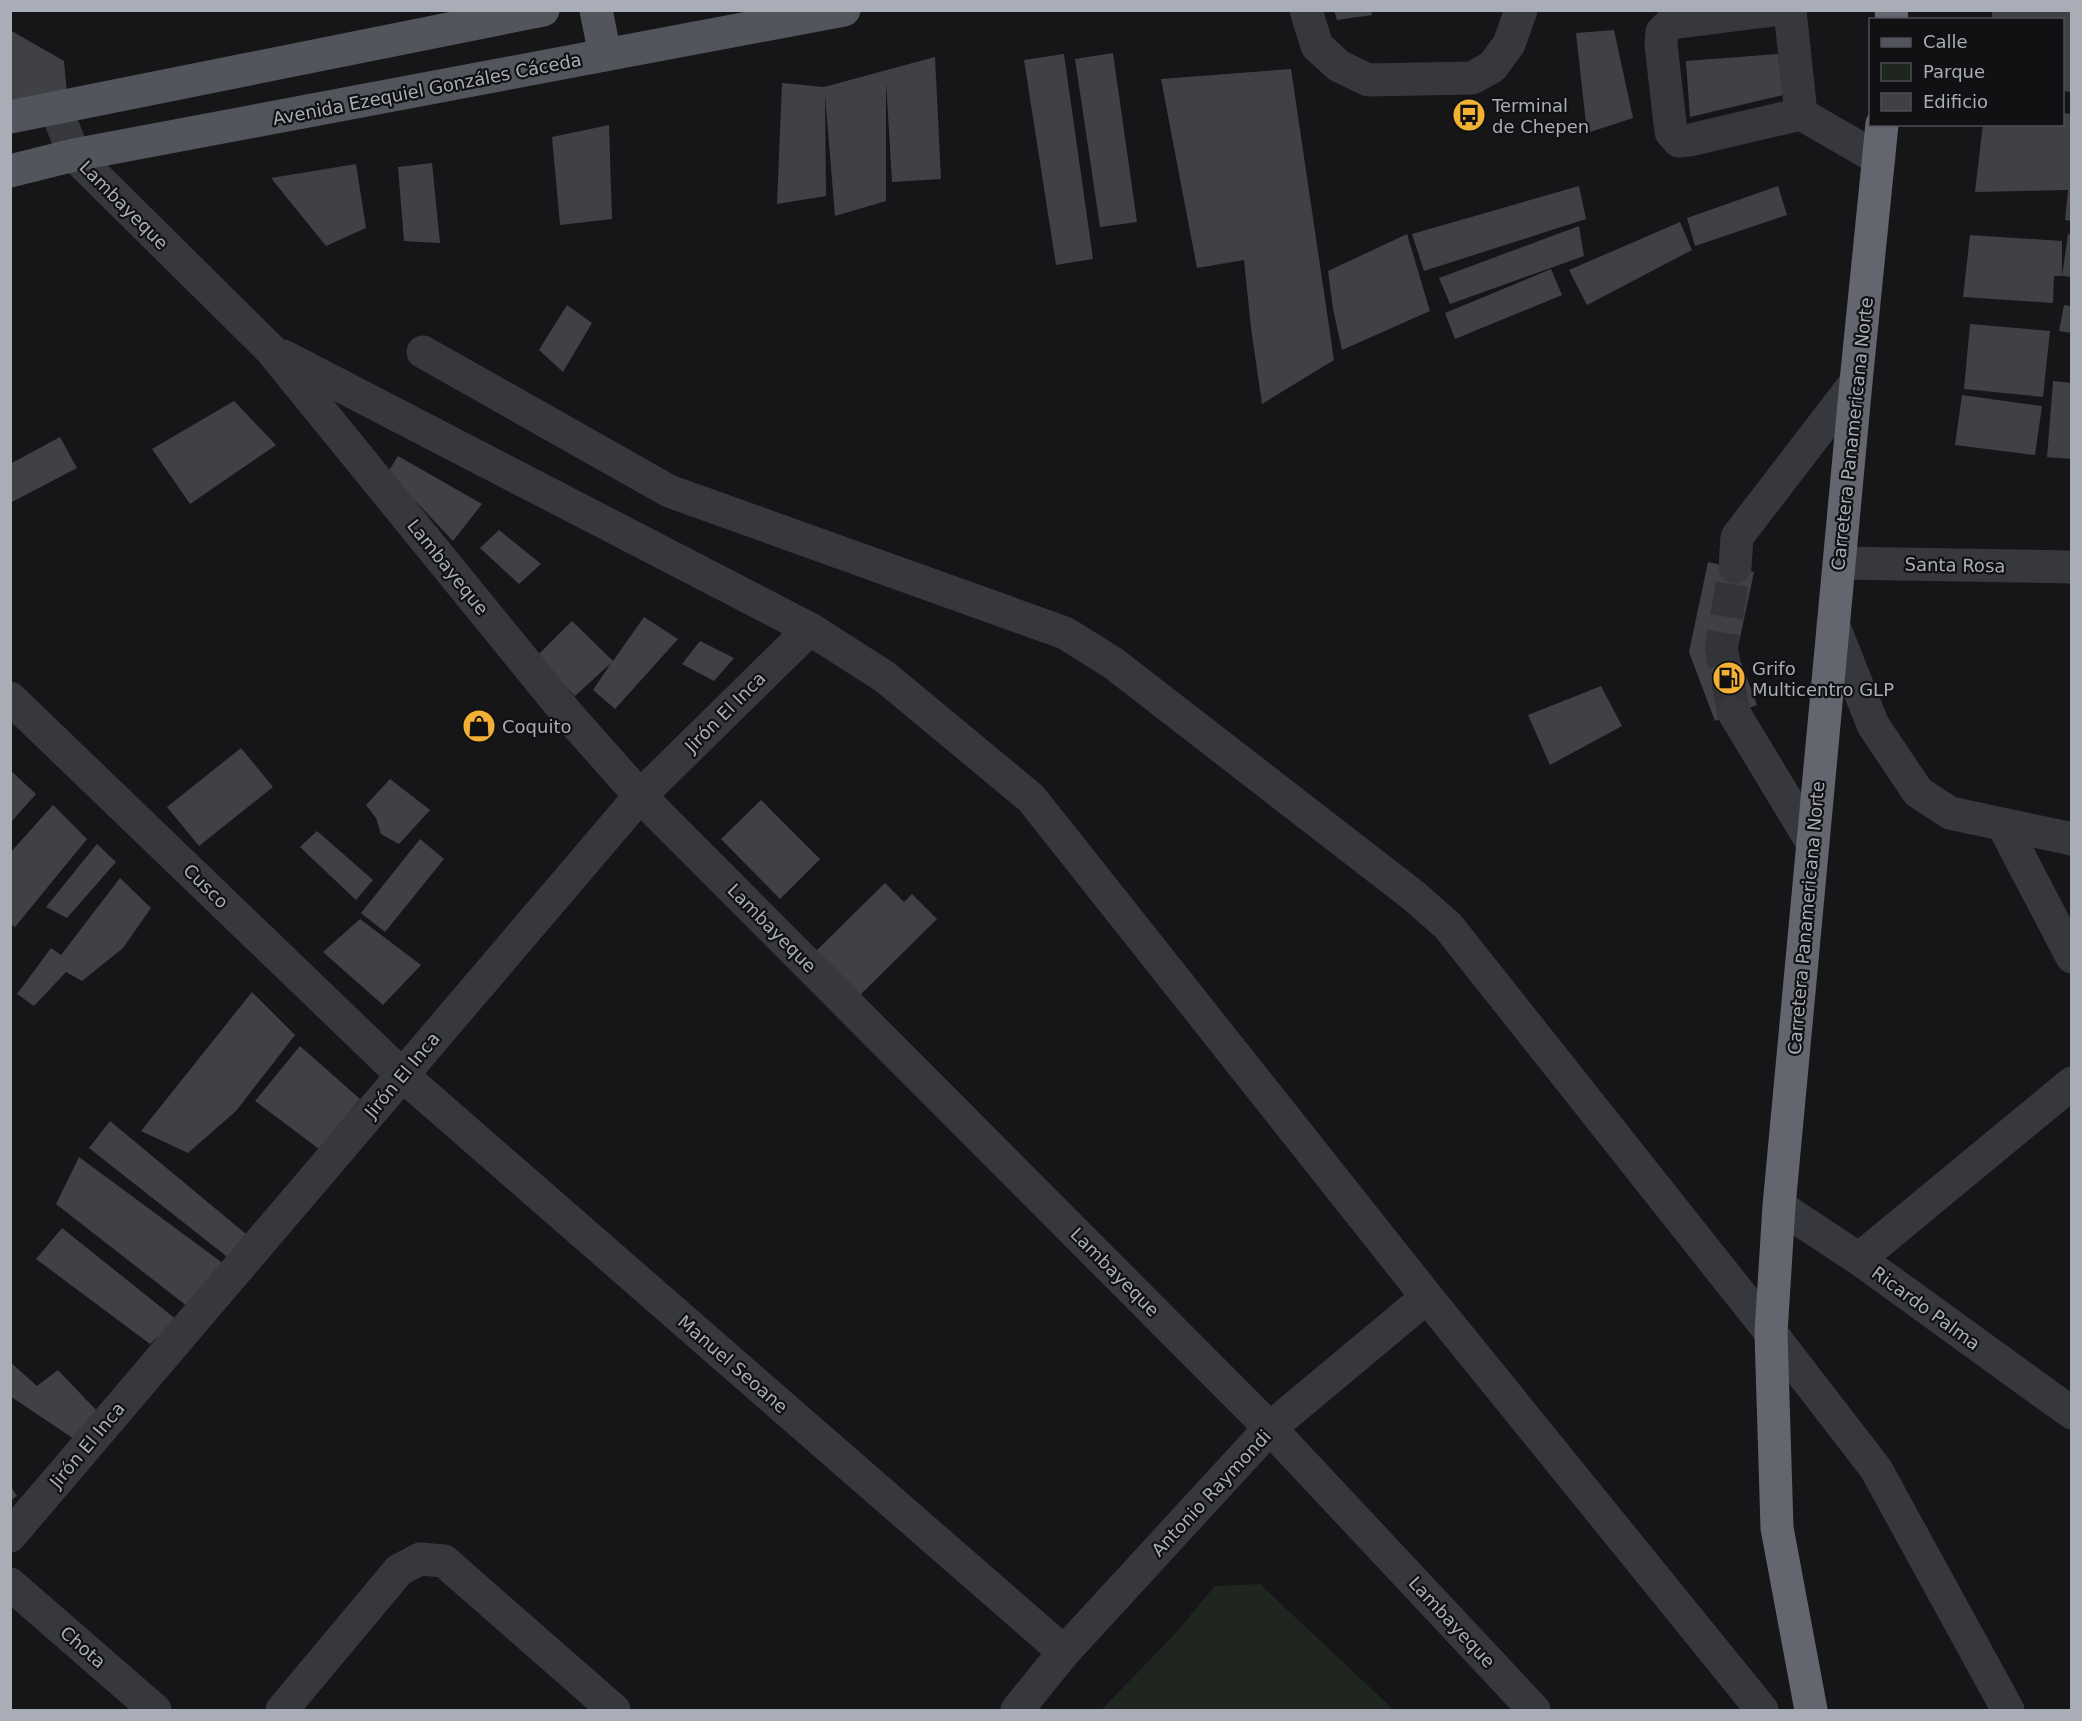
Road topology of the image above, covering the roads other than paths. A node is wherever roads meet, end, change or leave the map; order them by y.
1 (543, 10) edge
2 (596, 10) edge
3 (844, 10) edge
4 (1306, 10) edge
5 (1521, 10) edge
6 (1774, 10) edge
7 (1790, 10) edge
8 (1691, 15) edge
9 (605, 56) junction
10 (56, 109) junction
11 (1801, 114) junction
12 (10, 117) edge
13 (1882, 126) edge
14 (74, 156) junction
15 (1879, 159) junction
16 (10, 171) edge
17 (271, 350) junction
18 (423, 352) dead end
19 (1856, 382) junction
20 (1839, 563) junction
21 (1735, 567) tunnel mouth
22 (2072, 567) edge
23 (1833, 624) junction
24 (810, 629) junction
25 (10, 698) edge
26 (1734, 713) tunnel mouth
27 (640, 796) junction
28 (2003, 825) junction
29 (2072, 839) edge
30 (1813, 844) junction
31 (2072, 957) edge
32 (402, 1075) junction
33 (2072, 1083) edge
34 (1779, 1206) junction
35 (1859, 1259) junction
36 (1427, 1297) junction
37 (1771, 1333) junction
38 (2072, 1413) edge
39 (1270, 1428) junction
40 (10, 1536) edge
41 (10, 1584) edge
42 (1064, 1652) junction
43 (155, 1710) edge
44 (282, 1710) edge
45 (614, 1710) edge
46 (1017, 1710) edge
47 (1534, 1710) edge
48 (1762, 1710) edge
49 (1811, 1710) edge
50 (2008, 1710) edge

1 - 10 main road
2 - 9 main road
3 - 9 main road, Avenida Ezequiel Gonzáles Cáceda
4 - 5 street
6 - 8 street
7 - 11 street
8 - 11 street
9 - 14 main road, Avenida Ezequiel Gonzáles Cáceda
10 - 12 main road
10 - 14 street, Lambayeque
11 - 15 street
13 - 15 highway, Carretera Panamericana Norte
14 - 16 main road, Avenida Ezequiel Gonzáles Cáceda
14 - 17 street, Lambayeque
15 - 19 highway, Carretera Panamericana Norte
17 - 24 street
17 - 27 street, Lambayeque
18 - 37 street
19 - 20 highway, Carretera Panamericana Norte
19 - 21 street
20 - 22 street, Santa Rosa
20 - 23 highway, Carretera Panamericana Norte
23 - 28 street
23 - 30 highway, Carretera Panamericana Norte
24 - 27 street, Jirón El Inca
24 - 36 street
25 - 32 street, Cusco
26 - 30 street
27 - 32 street, Jirón El Inca
27 - 39 street, Lambayeque
28 - 29 street
28 - 31 street
30 - 34 highway, Carretera Panamericana Norte
32 - 40 street, Jirón El Inca
32 - 42 street, Manuel Seoane
33 - 35 street
34 - 35 street, Ricardo Palma
34 - 37 highway, Carretera Panamericana Norte
35 - 38 street, Ricardo Palma
36 - 39 street, Antonio Raymondi
36 - 48 street
37 - 49 highway, Carretera Panamericana Norte
37 - 50 street
39 - 42 street, Antonio Raymondi
39 - 47 street, Lambayeque
41 - 43 street, Chota
42 - 46 street, Antonio Raymondi
44 - 45 street

